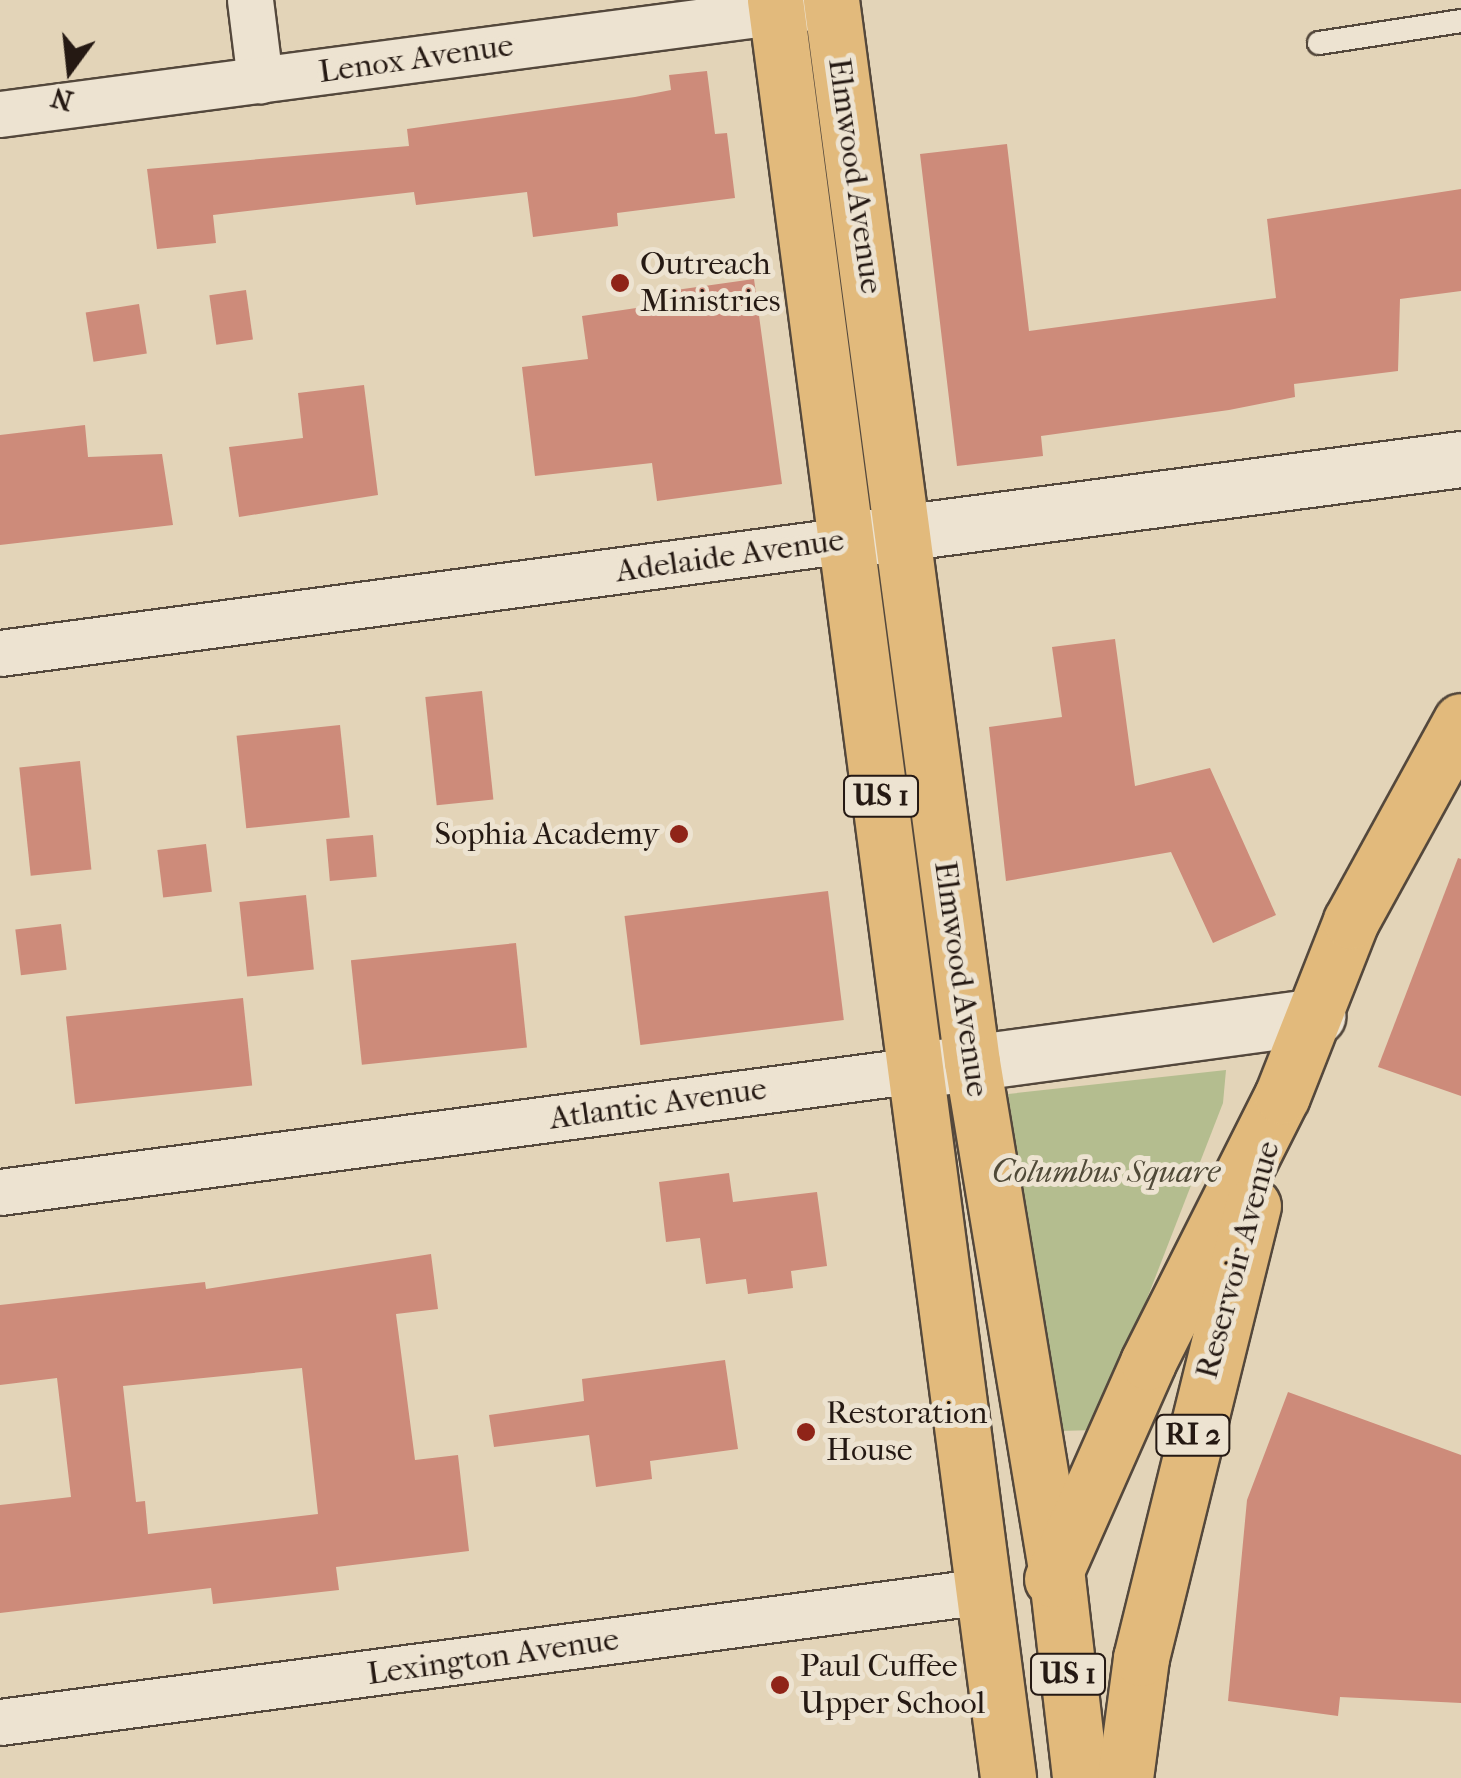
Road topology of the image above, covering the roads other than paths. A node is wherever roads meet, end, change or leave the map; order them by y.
1 (250, 0) edge
2 (831, 2) edge
3 (776, 6) edge
4 (1461, 22) edge
5 (1319, 43) dead end
6 (260, 80) junction
7 (0, 114) edge
8 (1461, 459) edge
9 (902, 533) junction
10 (847, 540) junction
11 (0, 653) edge
12 (1461, 721) edge
13 (1317, 1016) junction
14 (972, 1062) junction
15 (917, 1070) junction
16 (1282, 1096) junction
17 (0, 1192) edge
18 (1056, 1569) junction
19 (985, 1591) junction
20 (1000, 1712) junction
21 (0, 1722) edge
22 (1008, 1778) edge
23 (1080, 1778) edge
24 (1125, 1778) edge

1 - 6 street
2 - 3 street, Lenox Avenue
2 - 9 main road, Elmwood Avenue / US 1
3 - 6 street, Lenox Avenue
3 - 10 main road, Elmwood Avenue / US 1
4 - 5 lane
6 - 7 street, Lenox Avenue
8 - 9 street, Adelaide Avenue
9 - 10 street, Adelaide Avenue
9 - 14 main road, Elmwood Avenue / US 1
10 - 11 street, Adelaide Avenue
10 - 15 main road, Elmwood Avenue / US 1
12 - 13 main road, Reservoir Avenue / RI 2
13 - 14 street, Atlantic Avenue
13 - 16 main road, Reservoir Avenue / RI 2
14 - 15 street, Atlantic Avenue
14 - 18 main road, Elmwood Avenue / US 1
15 - 17 street, Atlantic Avenue
15 - 19 main road, Elmwood Avenue / US 1
16 - 18 main road, Reservoir Avenue / RI 2
16 - 24 main road, Reservoir Avenue / RI 2
18 - 20 main road, Reservoir Avenue / RI 2
18 - 23 main road, Elmwood Avenue / US 1
19 - 20 main road, Elmwood Avenue / US 1
19 - 21 street, Lexington Avenue
20 - 22 main road, Elmwood Avenue / US 1

